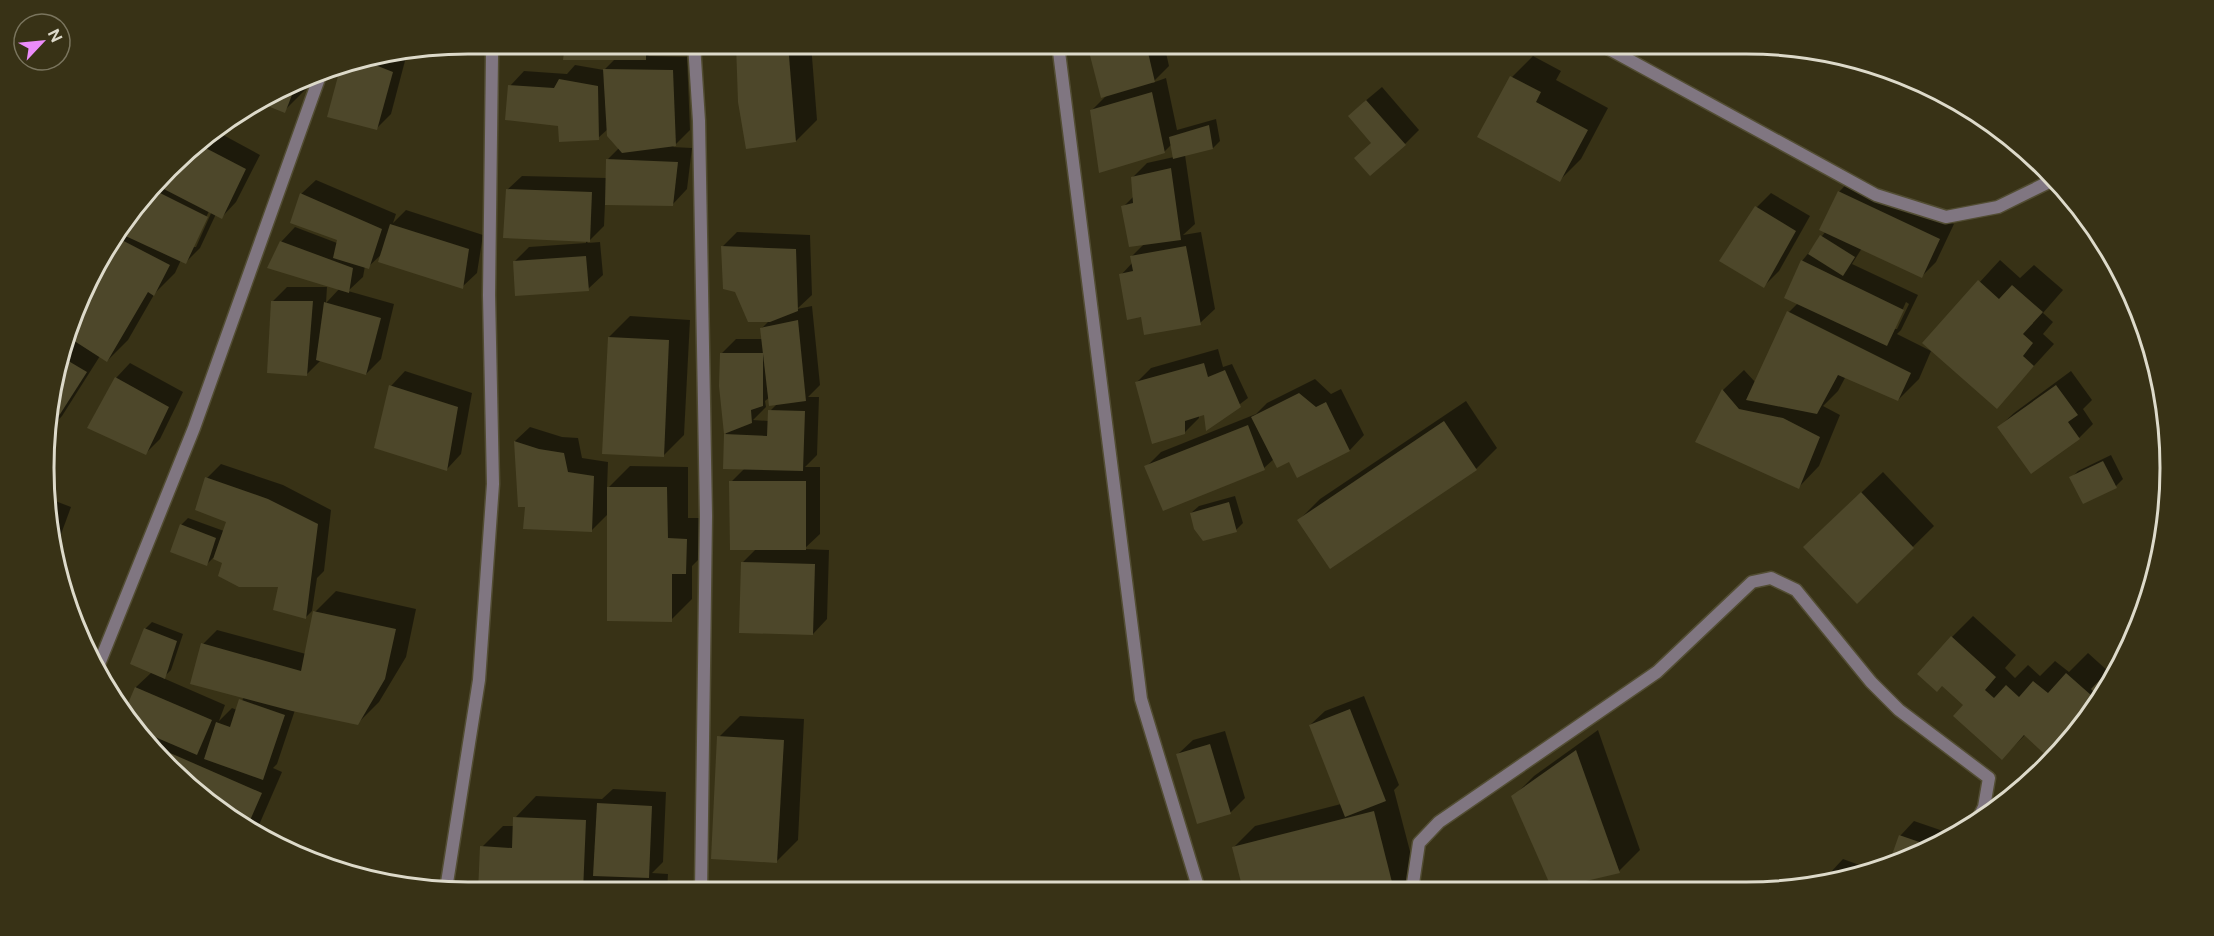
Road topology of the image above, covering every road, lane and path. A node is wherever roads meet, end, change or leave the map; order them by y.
1 (695, 54) edge
2 (1059, 54) edge
3 (1618, 54) edge
4 (492, 56) dead end
5 (317, 83) edge
6 (2046, 183) edge
7 (101, 659) edge
8 (1984, 806) edge
9 (447, 881) edge
10 (701, 882) edge
11 (1196, 882) edge
12 (1413, 882) edge

1 - 10 street
2 - 11 street
3 - 6 street
4 - 9 street
5 - 7 street
8 - 12 street

